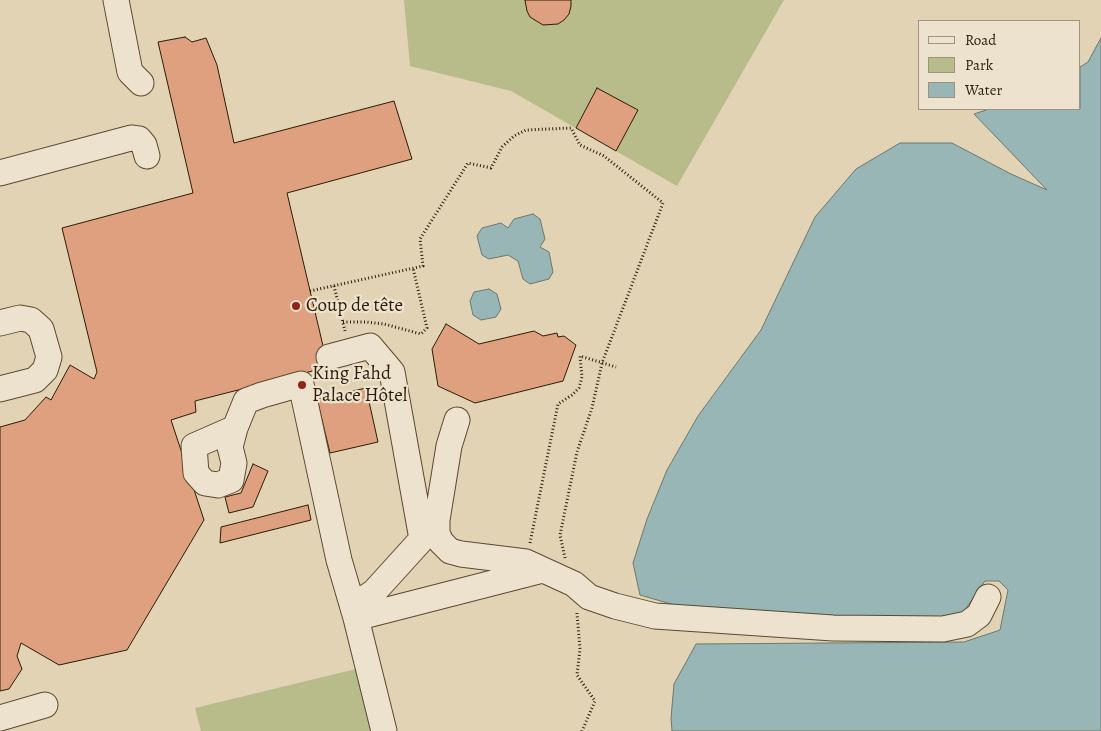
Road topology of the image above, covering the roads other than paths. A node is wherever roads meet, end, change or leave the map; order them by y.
1 (116, 0) edge
2 (141, 83) dead end
3 (147, 156) dead end
4 (0, 173) edge
5 (0, 323) edge
6 (339, 354) road end
7 (0, 389) edge
8 (457, 420) dead end
9 (235, 428) dead end
10 (429, 531) junction
11 (535, 566) junction
12 (988, 597) dead end
13 (355, 612) junction
14 (45, 706) dead end
15 (0, 718) edge
16 (384, 731) edge

1 - 2 lane
3 - 4 lane
5 - 7 lane
6 - 10 lane
8 - 10 lane
9 - 13 lane
10 - 11 lane
10 - 13 lane
11 - 12 lane
11 - 13 lane
13 - 16 lane
14 - 15 lane

